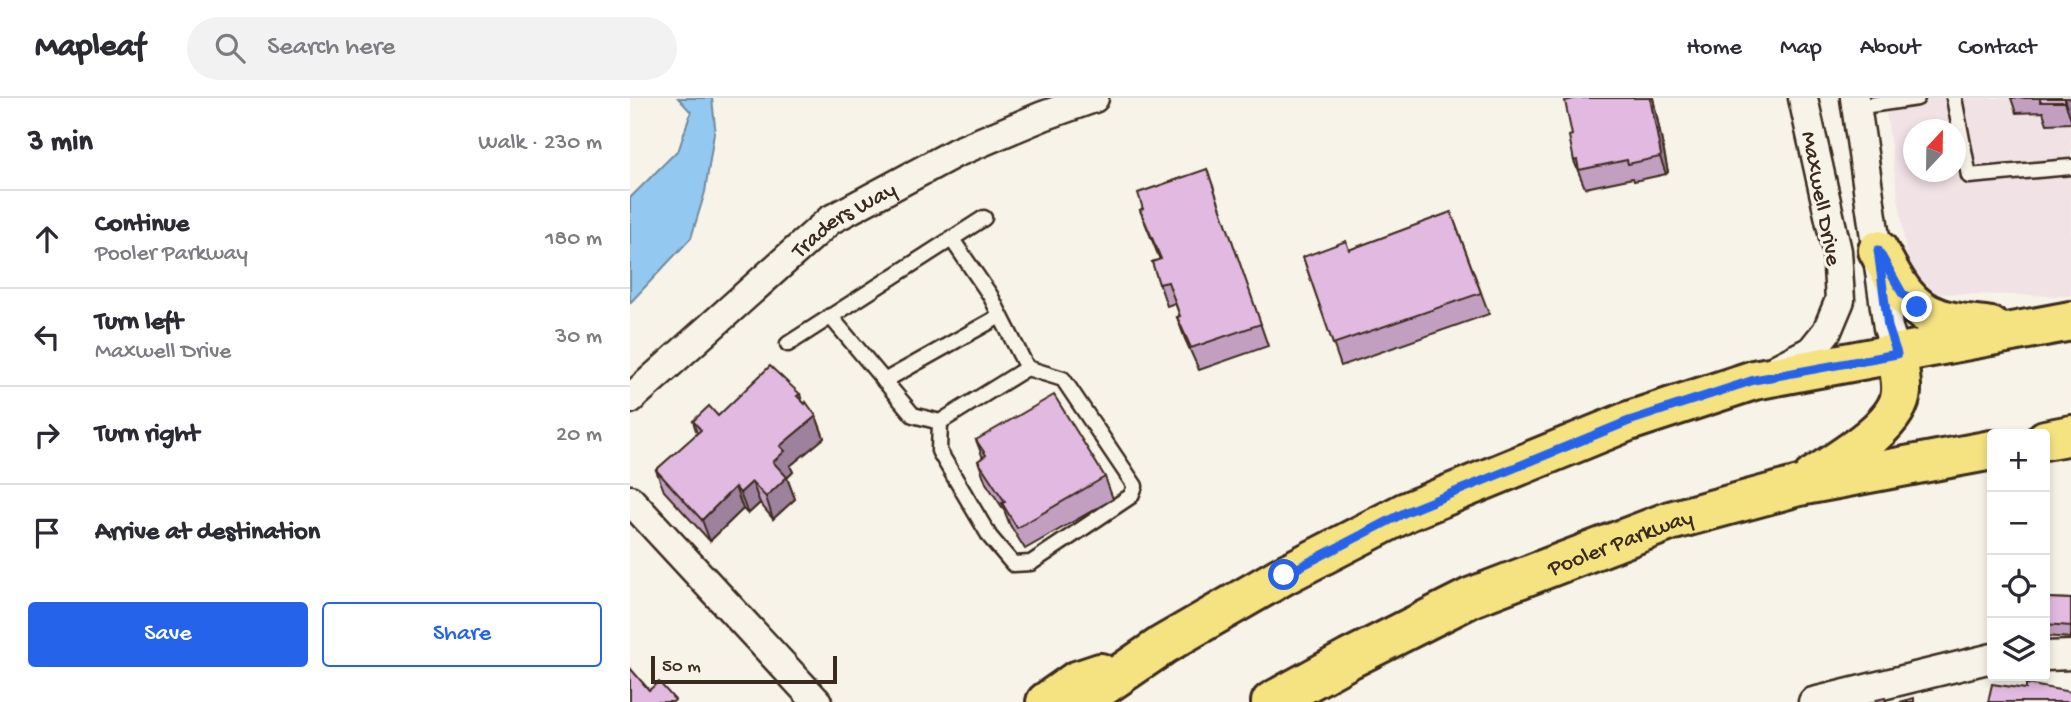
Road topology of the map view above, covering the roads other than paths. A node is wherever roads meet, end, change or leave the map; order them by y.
1 (1094, 98) edge
2 (1803, 98) edge
3 (1917, 98) edge
4 (1954, 98) edge
5 (1856, 102) edge
6 (2071, 167) edge
7 (984, 218) dead end
8 (951, 238) junction
9 (1878, 250) junction
10 (830, 316) junction
11 (1000, 316) junction
12 (2071, 321) edge
13 (2018, 331) junction
14 (788, 344) dead end
15 (1897, 354) junction
16 (1027, 368) junction
17 (1754, 380) junction
18 (884, 381) junction
19 (630, 399) edge
20 (940, 422) junction
21 (2071, 435) edge
22 (2050, 439) edge
23 (1987, 451) edge
24 (1799, 486) junction
25 (630, 500) edge
26 (2050, 656) edge
27 (2071, 656) edge
28 (1987, 659) edge
29 (1139, 661) junction
30 (817, 702) edge
31 (1046, 702) edge
32 (1080, 702) edge
33 (1271, 702) edge
34 (1813, 702) edge

1 - 19 street, Traders Way
2 - 17 street, Maxwell Drive
3 - 5 lane
4 - 6 lane
5 - 9 street, Maxwell Drive
7 - 8 lane
8 - 10 lane
8 - 11 lane
9 - 13 main road
9 - 15 street, Maxwell Drive
10 - 14 lane
10 - 18 lane
11 - 16 lane
11 - 18 lane
12 - 13 main road
13 - 15 main road
15 - 17 main road
15 - 24 main road
16 - 20 lane
16 - 20 lane
17 - 29 main road
18 - 20 lane
21 - 22 main road
23 - 24 main road, Pooler Parkway
24 - 33 main road, Pooler Parkway
25 - 30 street
26 - 27 street
28 - 34 street
29 - 31 main road
29 - 32 main road

